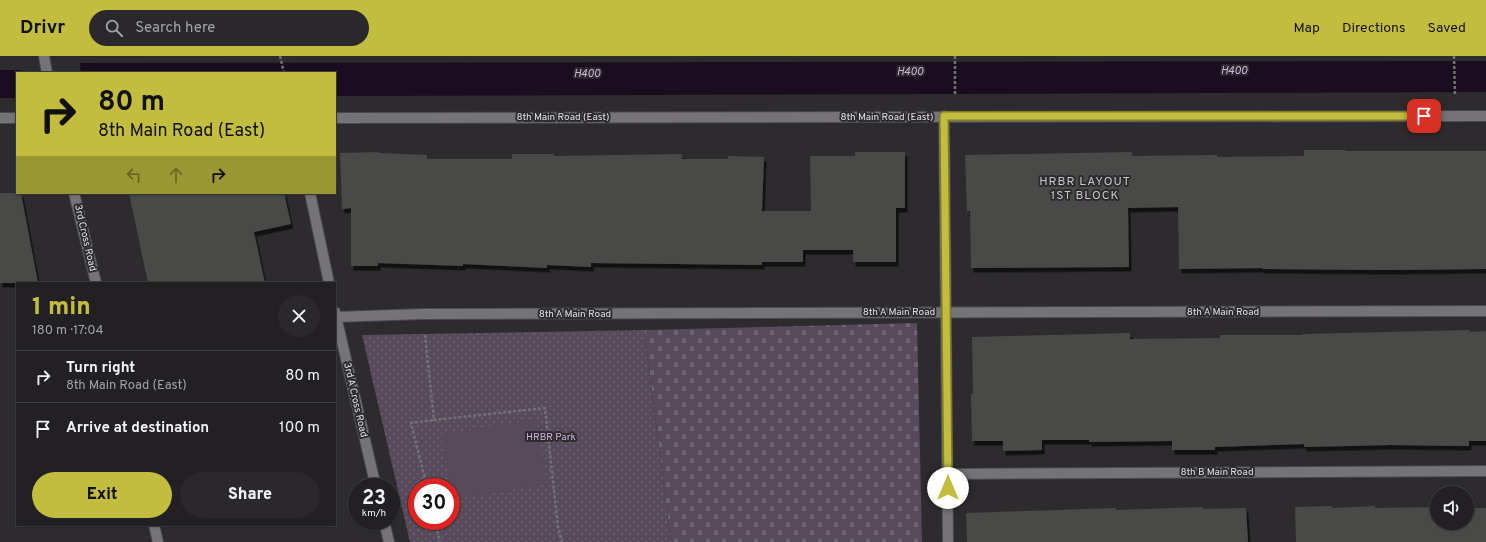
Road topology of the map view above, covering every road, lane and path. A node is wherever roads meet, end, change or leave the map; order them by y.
1 (44, 56) edge
2 (280, 56) edge
3 (955, 56) edge
4 (1454, 56) edge
5 (47, 72) edge
6 (284, 72) edge
7 (1455, 92) dead end
8 (955, 94) dead end
9 (944, 116) junction
10 (1486, 116) edge
11 (0, 118) edge
12 (16, 118) edge
13 (336, 118) edge
14 (74, 194) edge
15 (310, 194) edge
16 (96, 282) edge
17 (329, 282) edge
18 (1486, 311) edge
19 (947, 312) junction
20 (422, 314) junction
21 (336, 315) edge
22 (434, 420) junction
23 (1486, 471) edge
24 (948, 474) junction
25 (374, 478) edge
26 (424, 478) edge
27 (154, 526) edge
28 (386, 530) edge
29 (437, 530) edge
30 (158, 542) edge
31 (389, 542) edge
32 (440, 542) edge
33 (562, 542) edge
34 (948, 542) edge

1 - 5 street
2 - 6 path
3 - 8 path
4 - 7 path
9 - 10 street, 8th Main Road (East)
9 - 13 street, 8th Main Road (East)
9 - 19 street
11 - 12 street
14 - 16 street, 3rd Cross Road
15 - 17 street
18 - 19 street, 8th A Main Road
19 - 20 street, 8th A Main Road
19 - 24 street
20 - 21 street, 8th A Main Road
20 - 22 path
21 - 25 street, 3rd A Cross Road
22 - 26 path
22 - 33 path
23 - 24 street, 8th B Main Road
24 - 34 street
27 - 30 street
28 - 31 street
29 - 32 path

